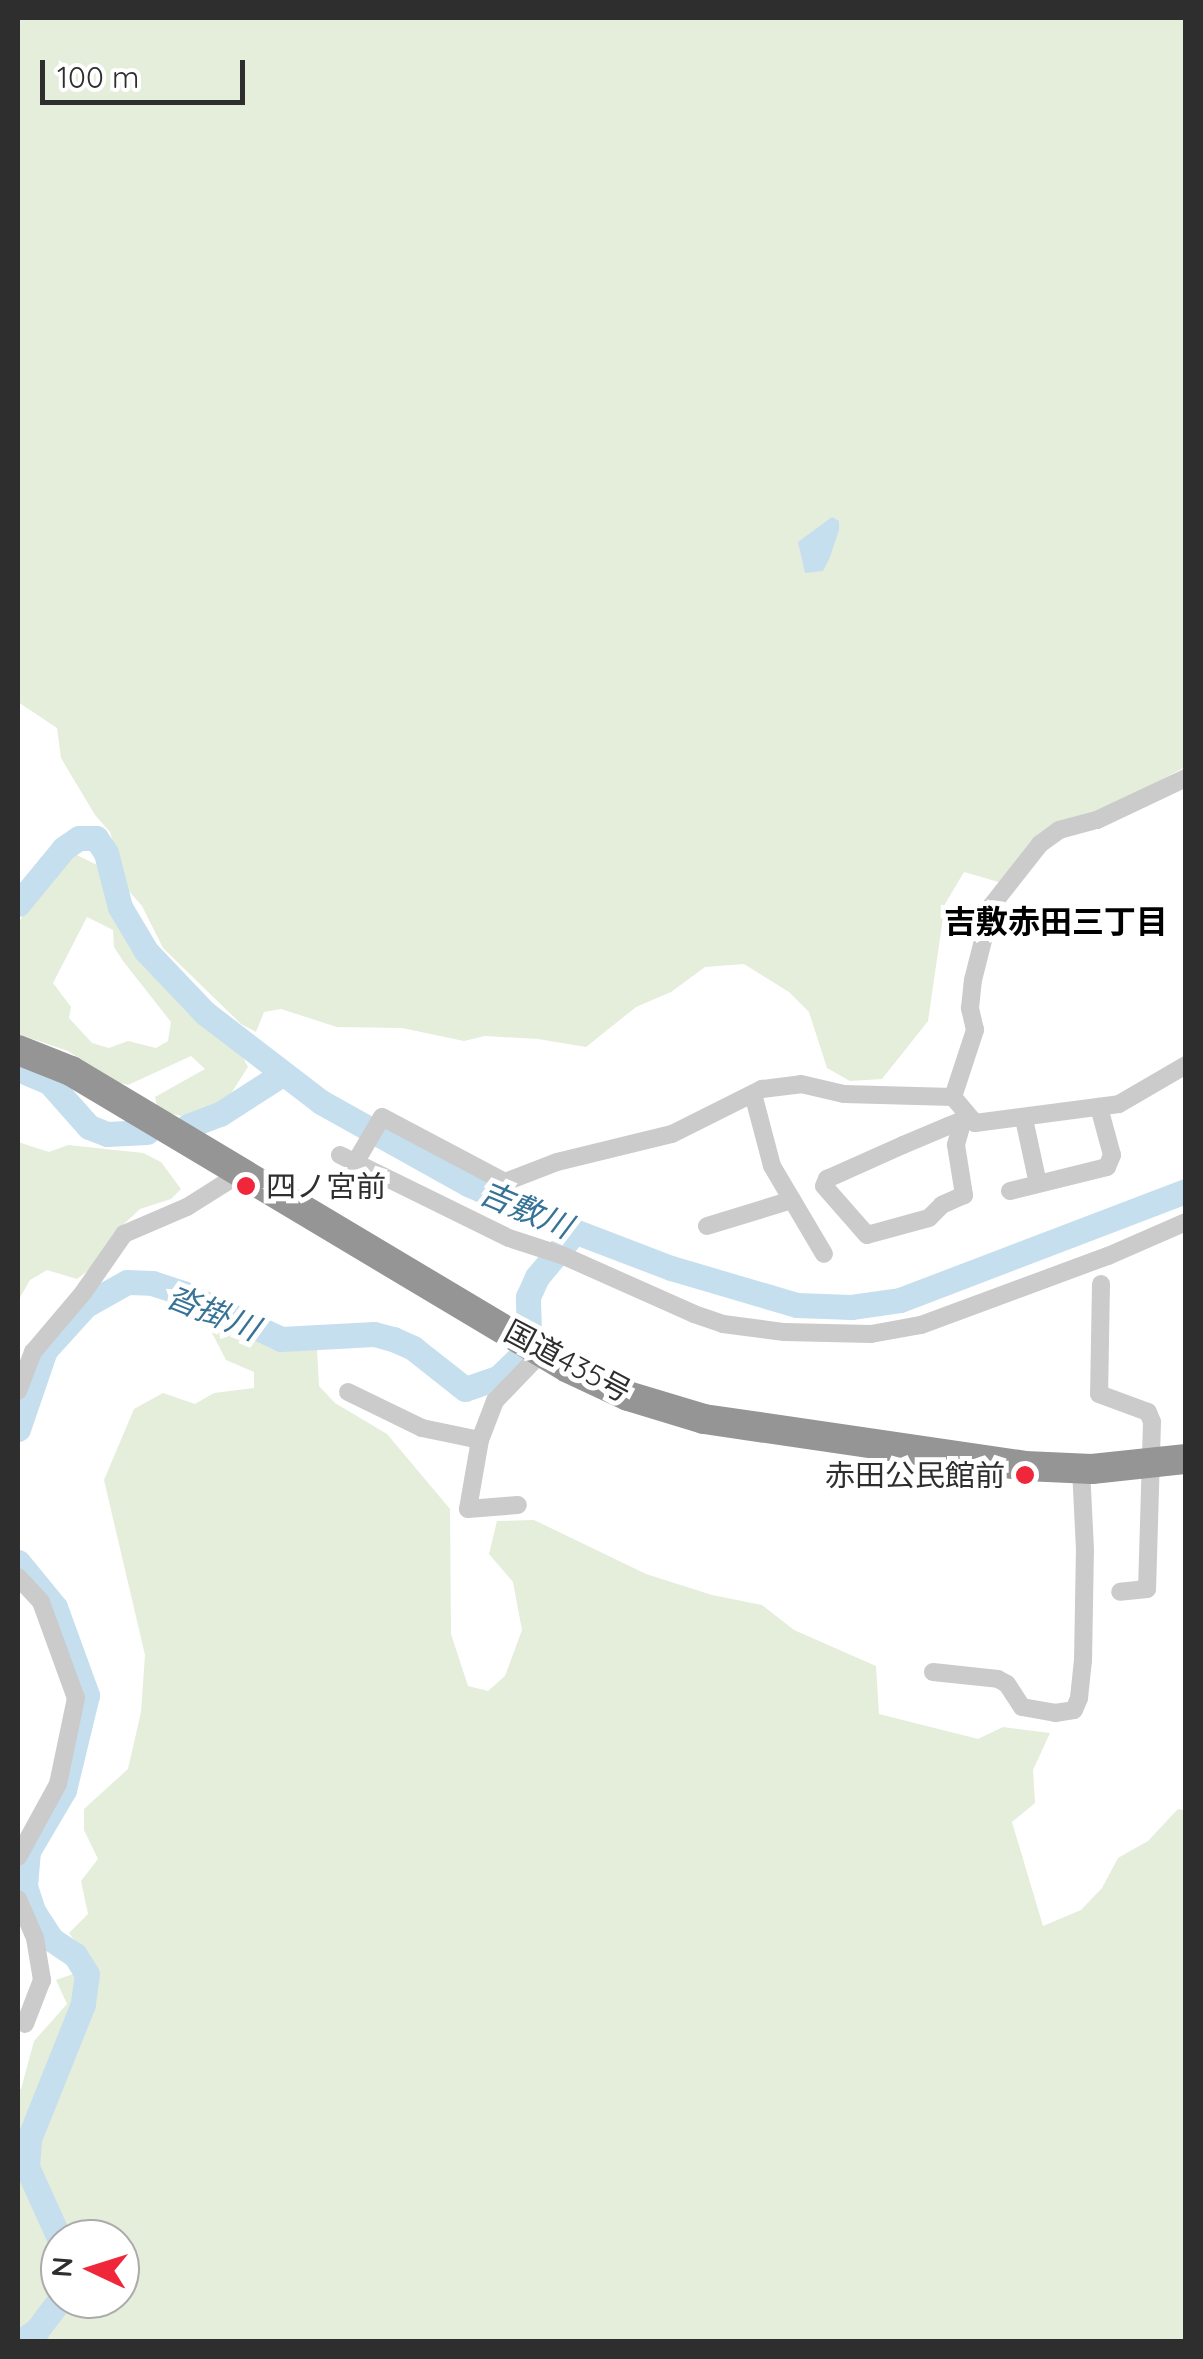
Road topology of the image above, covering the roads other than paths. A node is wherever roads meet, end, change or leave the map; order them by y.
1 (1186, 778) edge
2 (18, 1050) edge
3 (1186, 1065) edge
4 (753, 1094) junction
5 (953, 1097) junction
6 (1099, 1108) junction
7 (1024, 1118) junction
8 (967, 1119) junction
9 (241, 1173) junction
10 (1038, 1184) junction
11 (1010, 1190) dead end
12 (792, 1200) junction
13 (1186, 1222) edge
14 (707, 1226) dead end
15 (824, 1254) dead end
16 (1101, 1284) dead end
17 (542, 1352) junction
18 (18, 1390) edge
19 (348, 1392) dead end
20 (480, 1440) junction
21 (1186, 1459) edge
22 (1153, 1463) junction
23 (1081, 1469) junction
24 (518, 1505) dead end
25 (18, 1577) edge
26 (1120, 1592) dead end
27 (934, 1672) dead end
28 (18, 1857) edge
29 (18, 1900) edge
30 (25, 2024) dead end

1 - 5 street
2 - 9 highway, 国道435号
3 - 6 street
4 - 5 street
4 - 12 street
4 - 13 street
5 - 8 street
6 - 7 street
6 - 10 street
7 - 8 street
7 - 10 street
8 - 8 street
9 - 17 highway, 国道435号
9 - 18 street
10 - 11 street
12 - 14 street
12 - 15 street
16 - 22 street
17 - 20 street
17 - 23 highway, 国道435号
19 - 20 street
20 - 24 street
21 - 22 highway, 国道435号
22 - 23 highway, 国道435号
22 - 26 street
23 - 27 street
25 - 28 street
29 - 30 street

